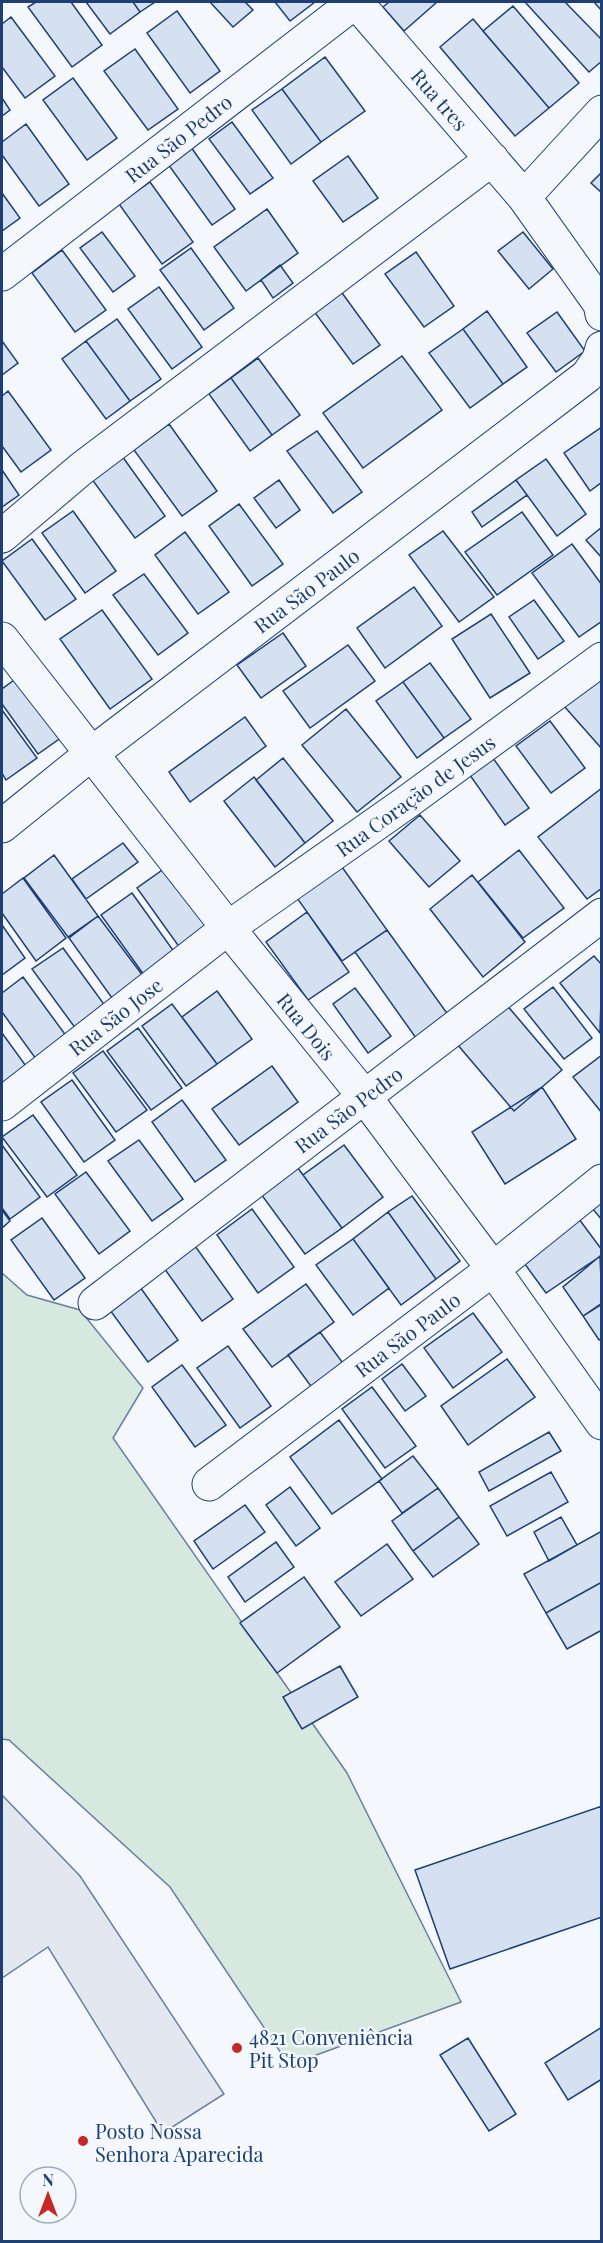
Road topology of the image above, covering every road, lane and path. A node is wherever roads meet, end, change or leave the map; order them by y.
1 (356, 2) edge
2 (602, 112) edge
3 (492, 159) junction
4 (524, 197) junction
5 (2, 274) edge
6 (602, 314) edge
7 (602, 348) edge
8 (2, 536) edge
9 (2, 639) edge
10 (602, 659) edge
11 (91, 754) junction
12 (2, 826) edge
13 (602, 915) edge
14 (228, 928) junction
15 (364, 1096) junction
16 (2, 1104) edge
17 (602, 1181) edge
18 (493, 1269) junction
19 (94, 1303) dead end
20 (602, 1423) edge
21 (209, 1484) dead end

1 - 3 street, Rua tres
1 - 5 street, Rua São Pedro
2 - 4 street
3 - 4 street, Rua tres
3 - 8 street
4 - 6 street
7 - 11 street, Rua São Paulo
9 - 11 street, Rua Dois
10 - 14 street, Rua Coração de Jesus
11 - 12 street, Rua São Paulo
11 - 14 street, Rua Dois
13 - 15 street, Rua São Pedro
14 - 15 street, Rua Dois
14 - 16 street, Rua São Jose
15 - 18 street, Rua Dois
15 - 19 street, Rua São Pedro
17 - 18 street, Rua São Paulo
18 - 20 street, Rua Dois
18 - 21 street, Rua São Paulo

